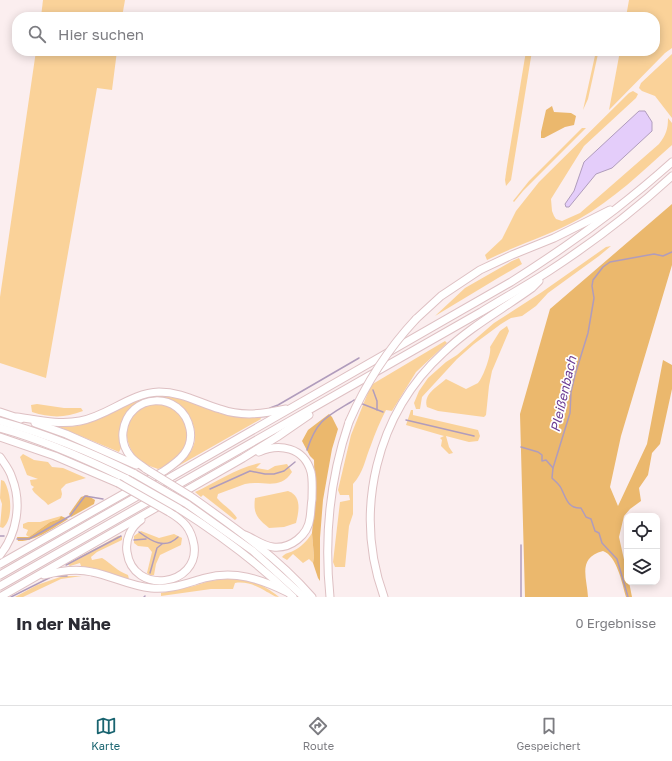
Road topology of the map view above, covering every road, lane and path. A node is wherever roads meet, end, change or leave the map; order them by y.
1 (672, 162) edge
2 (672, 176) edge
3 (620, 206) junction
4 (550, 271) junction
5 (334, 396) junction
6 (294, 407) junction
7 (0, 412) edge
8 (17, 417) junction
9 (0, 421) edge
10 (0, 428) edge
11 (0, 437) edge
12 (0, 457) edge
13 (243, 458) junction
14 (146, 469) junction
15 (158, 507) junction
16 (245, 535) junction
17 (0, 555) edge
18 (0, 564) edge
19 (0, 575) edge
20 (36, 577) junction
21 (0, 586) edge
22 (290, 594) edge
23 (0, 597) edge
24 (304, 597) edge
25 (312, 597) edge
26 (330, 597) edge
27 (384, 597) edge

1 - 3 highway
2 - 4 highway
3 - 6 highway
3 - 26 highway, bridge
4 - 5 highway
4 - 27 highway
5 - 13 highway
5 - 21 highway
6 - 8 highway
6 - 19 highway
7 - 8 highway
8 - 14 highway
9 - 24 highway, bridge
10 - 22 highway, bridge
11 - 15 highway, bridge
12 - 17 highway
13 - 15 highway
13 - 16 highway
14 - 16 highway, bridge
14 - 18 highway
15 - 20 highway
16 - 25 highway
20 - 22 highway
20 - 23 highway

